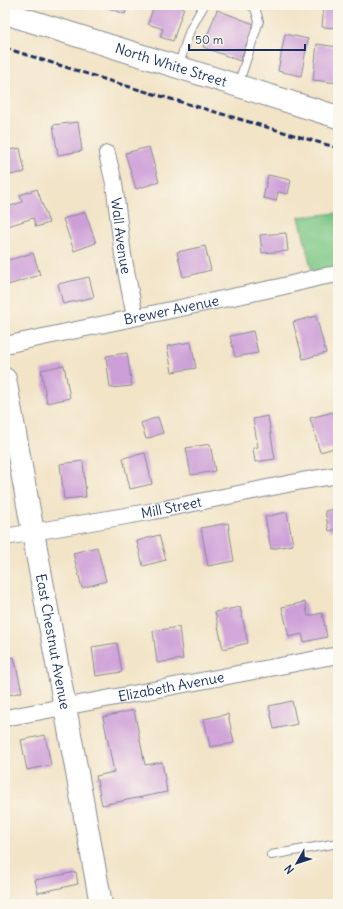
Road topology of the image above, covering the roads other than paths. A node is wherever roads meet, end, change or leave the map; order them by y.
1 (204, 5) edge
2 (250, 5) edge
3 (5, 13) edge
4 (178, 67) junction
5 (238, 86) junction
6 (338, 117) edge
7 (107, 154) dead end
8 (338, 274) edge
9 (135, 317) junction
10 (5, 345) edge
11 (5, 379) edge
12 (338, 476) edge
13 (33, 533) junction
14 (5, 537) edge
15 (338, 655) edge
16 (64, 706) junction
17 (5, 718) edge
18 (338, 843) edge
19 (271, 855) dead end
20 (101, 904) edge

1 - 4 lane
2 - 5 lane
3 - 4 street, North White Street
4 - 5 street, North White Street
5 - 6 street, North White Street
7 - 9 street, Wall Avenue
8 - 9 street, Brewer Avenue
9 - 10 street, Brewer Avenue
11 - 13 street, East Chestnut Avenue
12 - 13 street, Mill Street
13 - 14 street, Mill Street
13 - 16 street, East Chestnut Avenue
15 - 16 street, Elizabeth Avenue
16 - 17 street, Elizabeth Avenue
16 - 20 street, East Chestnut Avenue
18 - 19 lane

